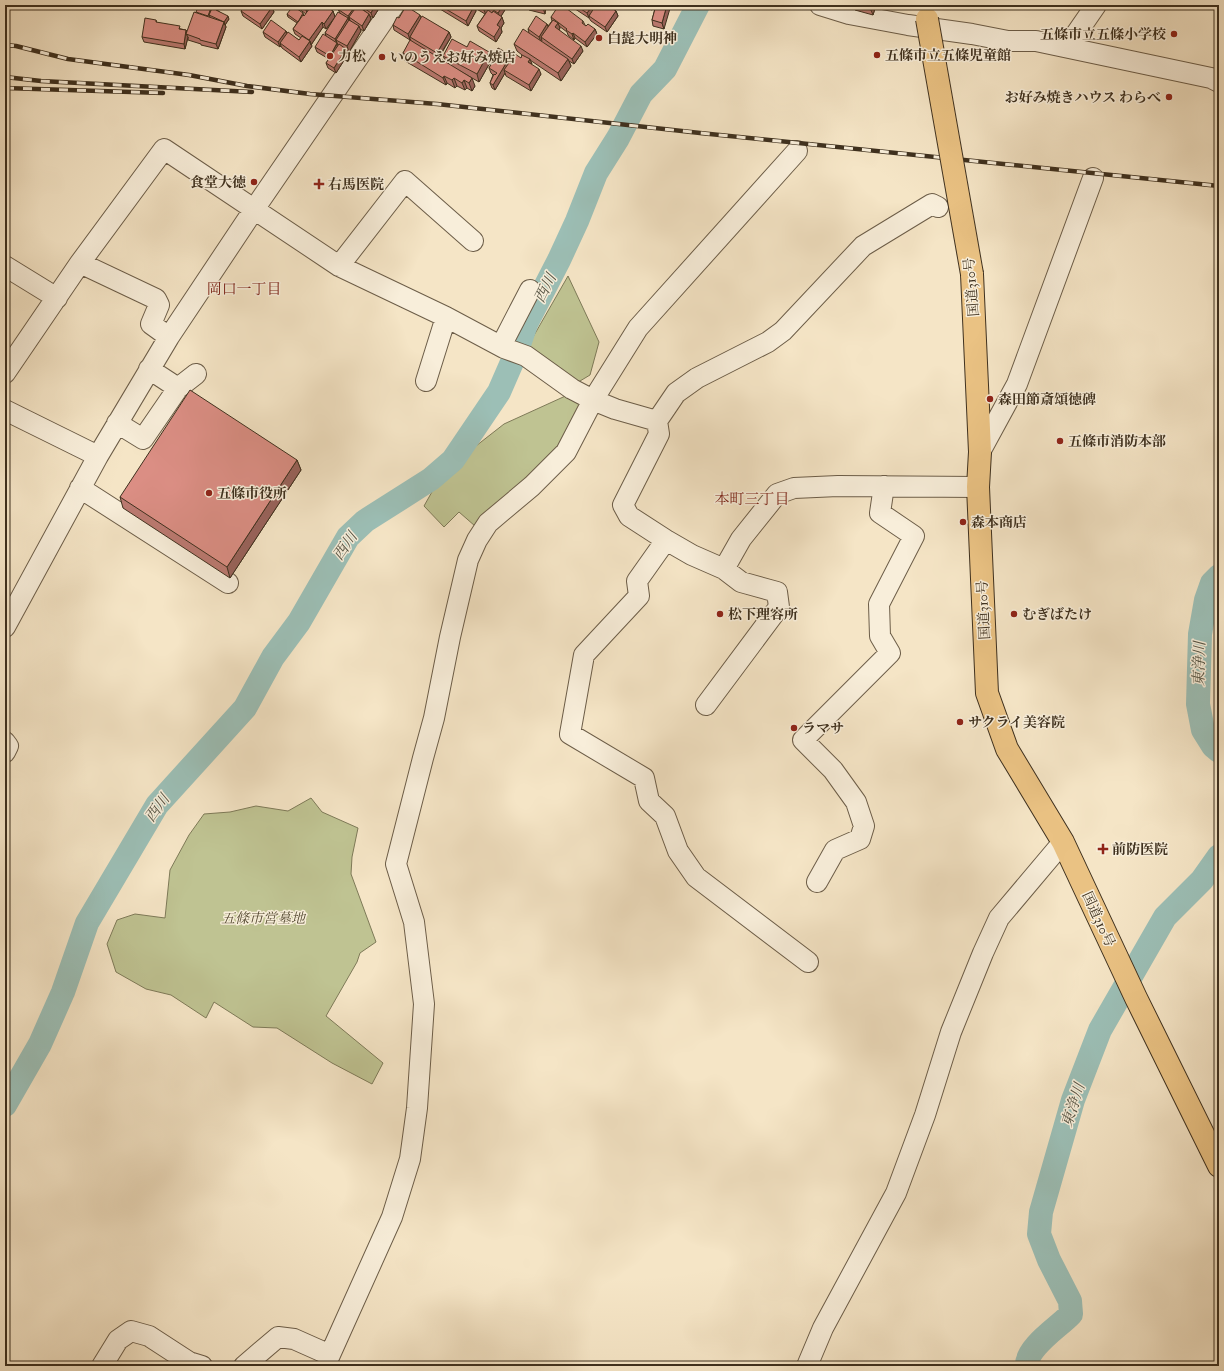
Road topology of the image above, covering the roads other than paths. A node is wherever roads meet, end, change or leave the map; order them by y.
1 (394, 5) edge
2 (820, 5) edge
3 (1096, 5) edge
4 (926, 12) edge
5 (1067, 47) junction
6 (1219, 82) edge
7 (797, 150) dead end
8 (1093, 178) dead end
9 (938, 207) dead end
10 (255, 208) junction
11 (473, 241) dead end
12 (80, 263) junction
13 (5, 266) edge
14 (340, 266) junction
15 (530, 290) dead end
16 (56, 298) junction
17 (446, 317) junction
18 (169, 337) junction
19 (502, 347) junction
20 (149, 369) junction
21 (5, 373) edge
22 (196, 374) dead end
23 (426, 381) dead end
24 (178, 388) junction
25 (593, 400) junction
26 (5, 410) edge
27 (657, 421) junction
28 (118, 423) junction
29 (980, 452) junction
30 (98, 456) junction
31 (884, 486) junction
32 (978, 487) junction
33 (80, 488) junction
34 (666, 540) junction
35 (724, 569) junction
36 (228, 584) dead end
37 (12, 597) edge
38 (5, 627) edge
39 (706, 705) dead end
40 (5, 742) edge
41 (5, 752) edge
42 (1063, 842) junction
43 (817, 882) dead end
44 (808, 962) dead end
45 (1219, 1166) edge
46 (328, 1360) edge
47 (102, 1366) edge
48 (202, 1366) edge
49 (244, 1366) edge
50 (807, 1366) edge

1 - 10 street
2 - 5 street
3 - 5 street
4 - 29 highway, 国道310号, bridge
5 - 6 street
7 - 25 street
8 - 29 street
9 - 27 street
10 - 12 street
10 - 14 street
10 - 18 street
11 - 14 street
12 - 16 street
12 - 18 street
13 - 16 street
14 - 17 street
15 - 19 street
16 - 21 street
17 - 19 street
17 - 23 street
18 - 20 street
19 - 25 street
20 - 24 street
20 - 28 street
22 - 24 street
24 - 28 street
25 - 27 street
25 - 46 street
26 - 30 street
27 - 34 street
28 - 30 street
29 - 32 highway, 国道310号
30 - 33 street
31 - 32 street
31 - 35 street
31 - 43 street
32 - 42 highway, 国道310号
33 - 36 street
33 - 37 street
34 - 35 street
34 - 44 street
35 - 39 street
37 - 38 street
40 - 41 street
42 - 45 highway, 国道310号
42 - 50 street
46 - 49 street
47 - 48 street

